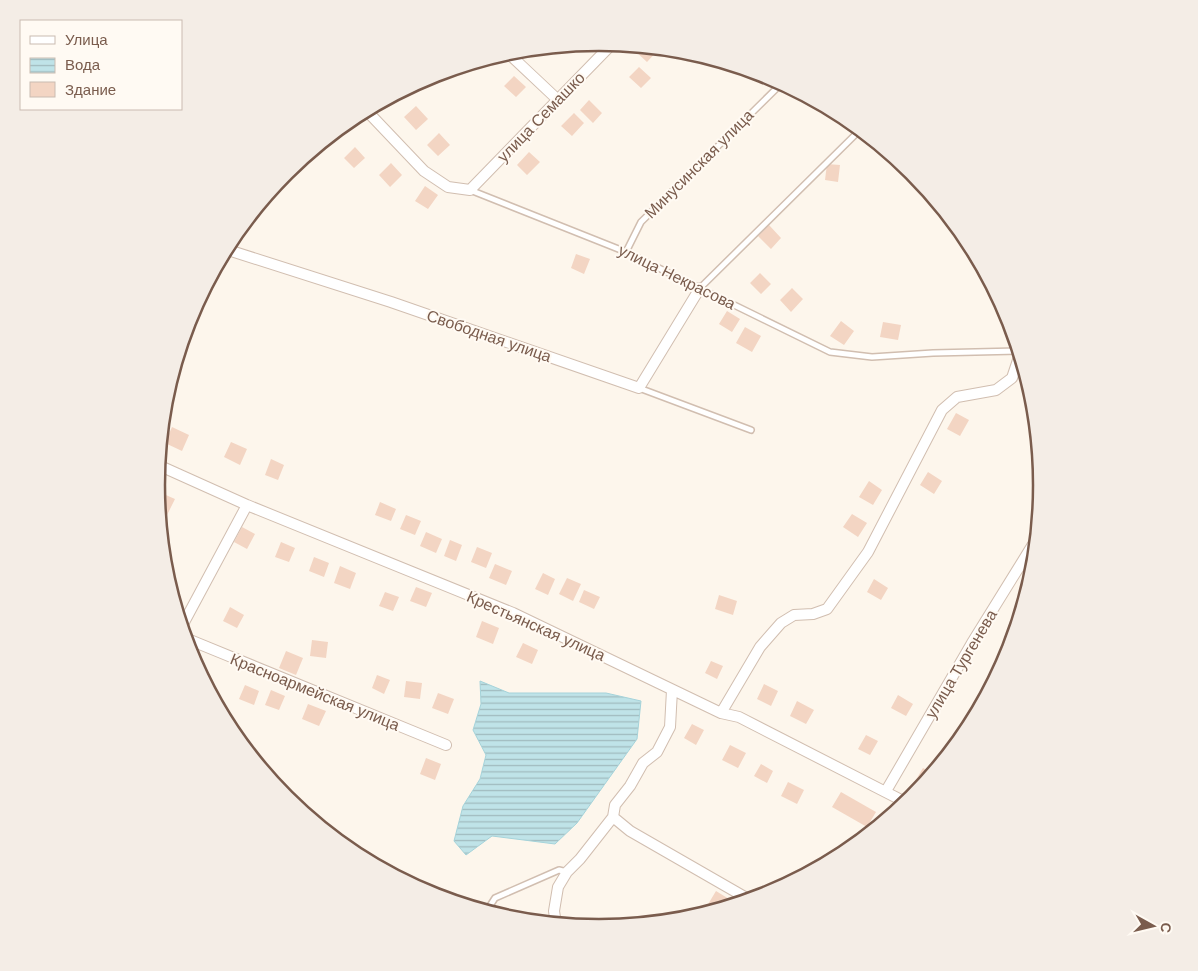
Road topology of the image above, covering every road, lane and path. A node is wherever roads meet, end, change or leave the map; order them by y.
1 (605, 51) edge
2 (516, 60) edge
3 (776, 89) edge
4 (558, 100) junction
5 (371, 116) edge
6 (855, 135) edge
7 (470, 190) junction
8 (233, 252) edge
9 (626, 252) junction
10 (700, 288) junction
11 (1012, 352) edge
12 (1016, 365) edge
13 (639, 388) junction
14 (751, 430) dead end
15 (166, 468) edge
16 (247, 505) junction
17 (1028, 552) edge
18 (186, 619) edge
19 (194, 642) edge
20 (672, 690) junction
21 (720, 713) junction
22 (446, 745) dead end
23 (886, 791) junction
24 (900, 799) edge
25 (613, 816) junction
26 (567, 872) junction
27 (742, 896) edge
28 (490, 906) edge
29 (555, 917) edge

1 - 4 street, улица Семашко
2 - 4 street
3 - 9 lane, Минусинская улица
4 - 7 street, улица Семашко
5 - 7 street, улица Некрасова
6 - 10 lane
7 - 9 lane, улица Некрасова
8 - 13 street, Свободная улица
9 - 10 lane, улица Некрасова
10 - 11 lane, улица Некрасова
10 - 13 street
12 - 21 street
13 - 14 lane
15 - 16 street, Крестьянская улица
16 - 18 street
16 - 20 street, Крестьянская улица
17 - 23 street, улица Тургенева
19 - 22 street, Красноармейская улица
20 - 21 street, Крестьянская улица
20 - 25 street
21 - 23 street, Крестьянская улица
23 - 24 street, Крестьянская улица
25 - 26 street
25 - 27 street
26 - 28 lane
26 - 29 street

